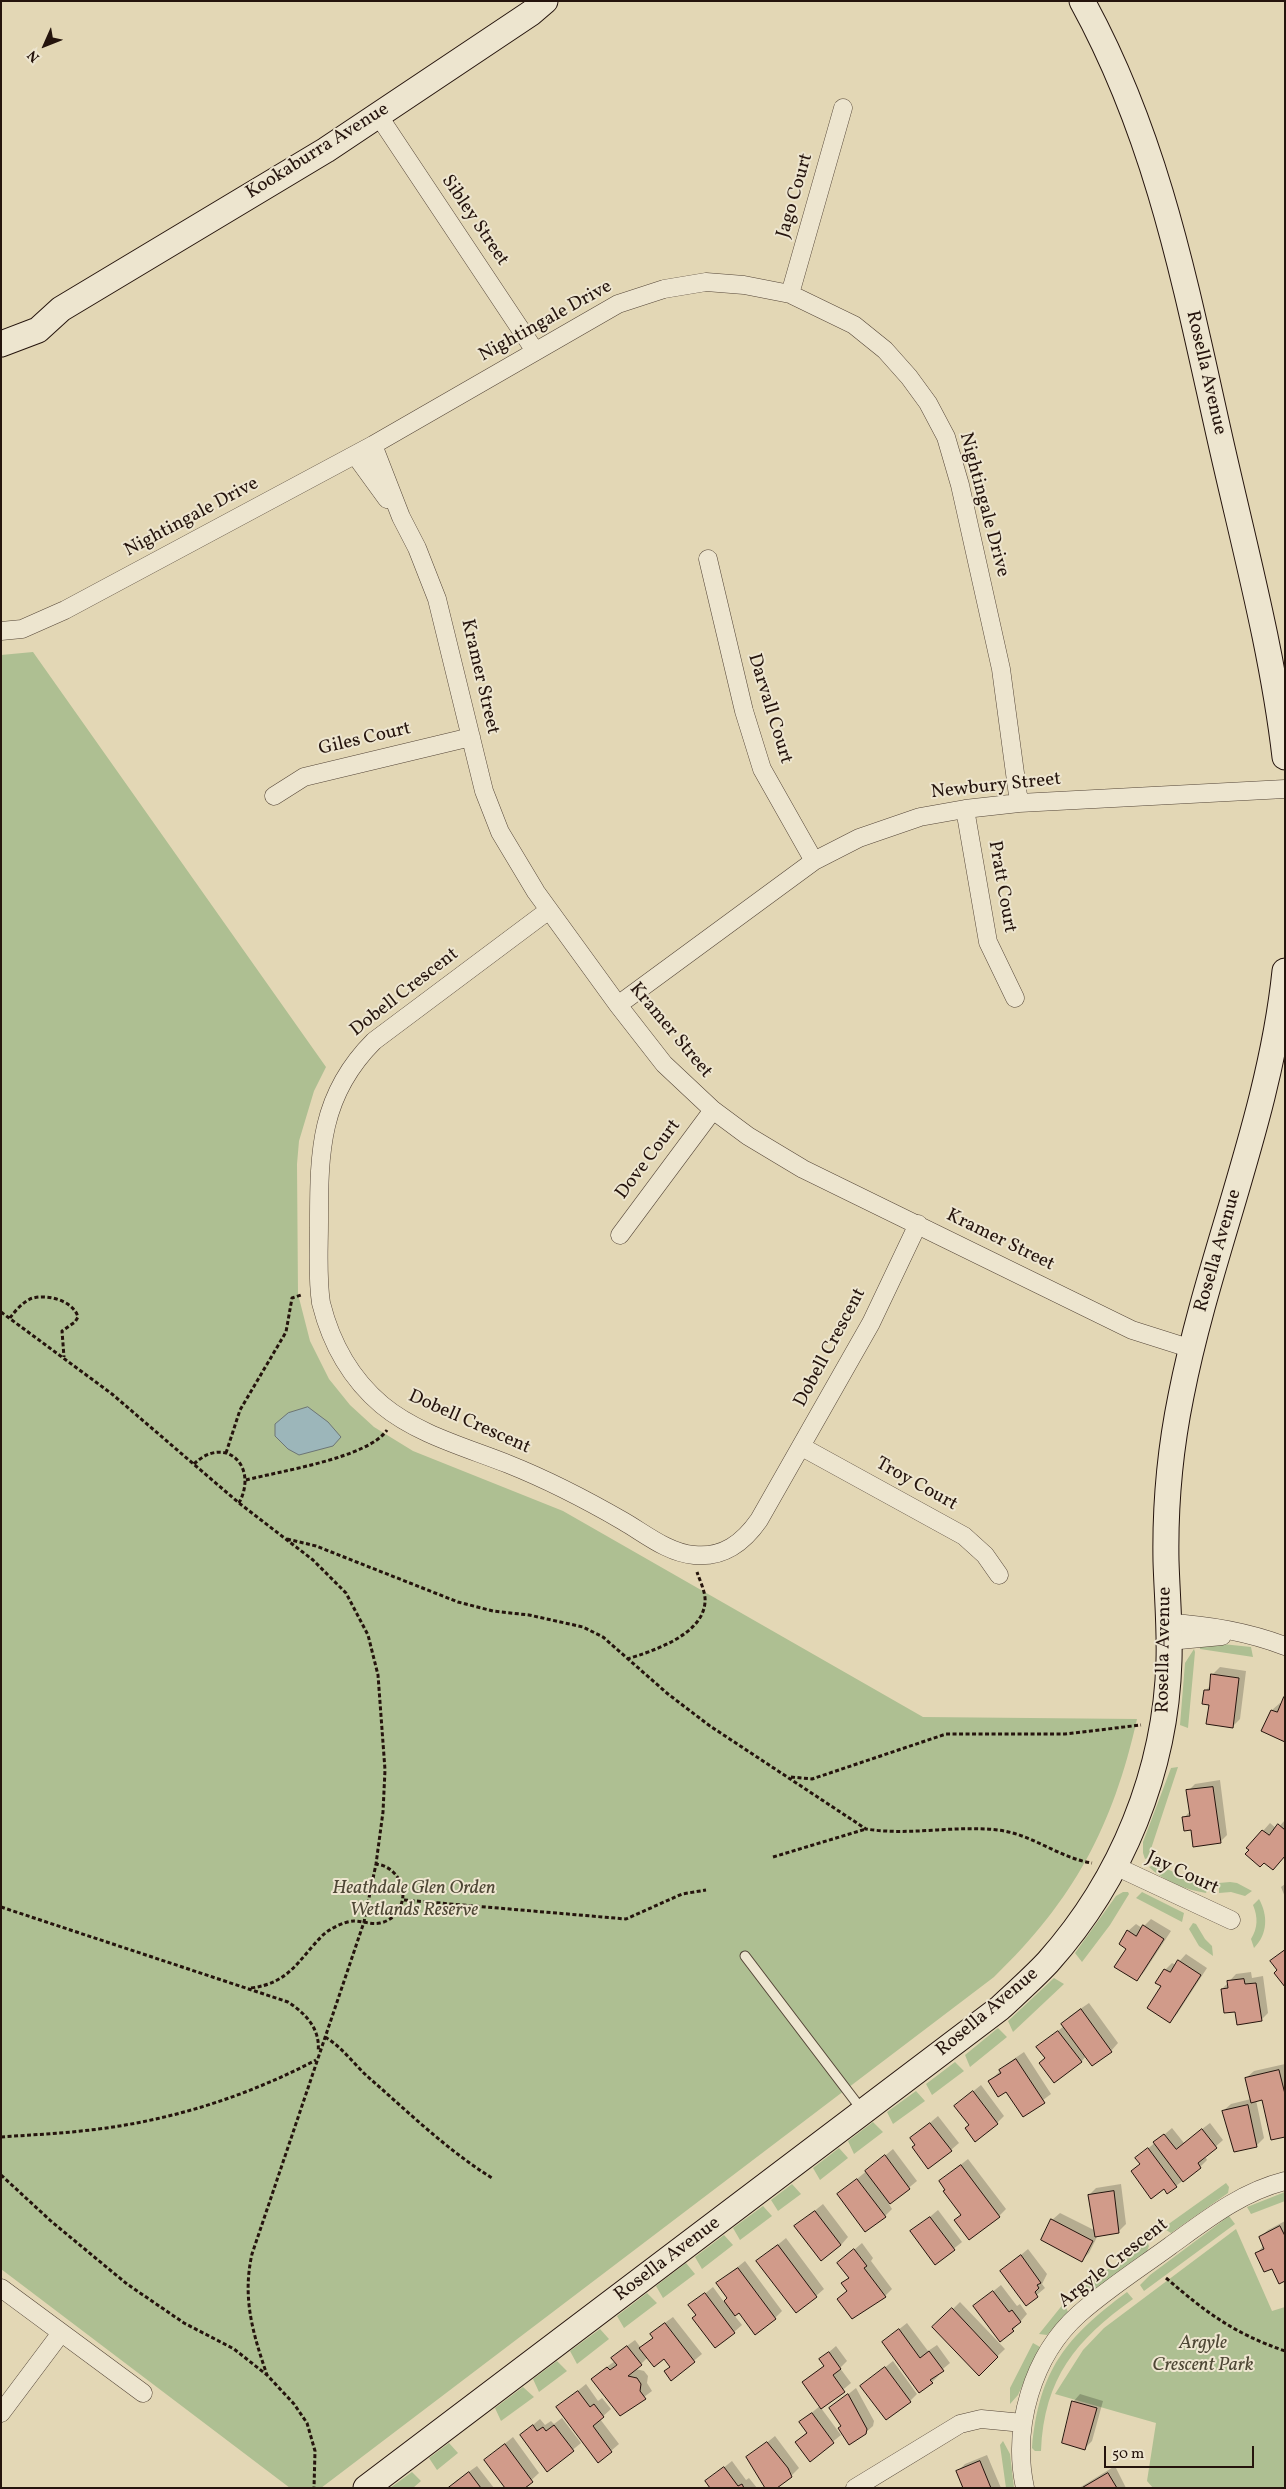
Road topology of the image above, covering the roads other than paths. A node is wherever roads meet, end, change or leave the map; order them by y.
1 (555, 1) edge
2 (1082, 1) edge
3 (538, 7) edge
4 (843, 108) dead end
5 (378, 115) junction
6 (101, 285) junction
7 (790, 294) junction
8 (1, 337) edge
9 (1, 344) edge
10 (535, 351) junction
11 (373, 445) junction
12 (355, 455) junction
13 (401, 517) junction
14 (708, 559) dead end
15 (1, 631) edge
16 (471, 737) junction
17 (1285, 757) edge
18 (1285, 790) edge
19 (274, 796) dead end
20 (1019, 804) junction
21 (965, 808) junction
22 (814, 861) junction
23 (549, 910) junction
24 (1285, 972) edge
25 (1015, 998) dead end
26 (618, 1005) junction
27 (1282, 1020) edge
28 (712, 1110) junction
29 (918, 1224) junction
30 (620, 1235) dead end
31 (1192, 1349) junction
32 (802, 1446) junction
33 (999, 1575) dead end
34 (1169, 1632) junction
35 (1285, 1646) edge
36 (1115, 1866) junction
37 (1231, 1920) dead end
38 (745, 1956) dead end
39 (863, 2112) junction
40 (1285, 2181) edge
41 (1, 2288) edge
42 (61, 2333) junction
43 (143, 2393) dead end
44 (1, 2413) edge
45 (1023, 2423) junction
46 (366, 2488) edge
47 (855, 2488) edge
48 (1025, 2488) edge

1 - 3 street, Kookaburra Avenue
2 - 17 street, Rosella Avenue
3 - 5 street, Kookaburra Avenue
4 - 7 street, Jago Court
5 - 6 street, Kookaburra Avenue
5 - 10 street, Sibley Street
6 - 8 street, Kookaburra Avenue
6 - 9 street, Kookaburra Avenue
7 - 10 street, Nightingale Drive
7 - 20 street, Nightingale Drive
10 - 11 street, Nightingale Drive
11 - 12 street, Nightingale Drive
11 - 13 street, Kramer Street
12 - 13 street, Kramer Street
12 - 15 street, Nightingale Drive
13 - 16 street, Kramer Street
14 - 22 street, Darvall Court
16 - 19 street, Giles Court
16 - 23 street, Kramer Street
18 - 20 street, Newbury Street
20 - 21 street, Newbury Street
21 - 22 street, Newbury Street
21 - 25 street, Pratt Court
22 - 26 street, Newbury Street
23 - 26 street, Kramer Street
23 - 32 street, Dobell Crescent
24 - 27 street, Rosella Avenue
26 - 28 street, Kramer Street
27 - 31 street, Rosella Avenue
28 - 29 street, Kramer Street
28 - 30 street, Dove Court
29 - 31 street, Kramer Street
29 - 32 street, Dobell Crescent
31 - 34 street, Rosella Avenue
32 - 33 street, Troy Court
34 - 35 street
34 - 36 street, Rosella Avenue
36 - 37 street, Jay Court
36 - 39 street, Rosella Avenue
38 - 39 lane
39 - 46 street, Rosella Avenue
40 - 45 street, Argyle Crescent
41 - 42 street
42 - 43 street
42 - 44 street
45 - 47 street
45 - 48 street, Argyle Crescent

